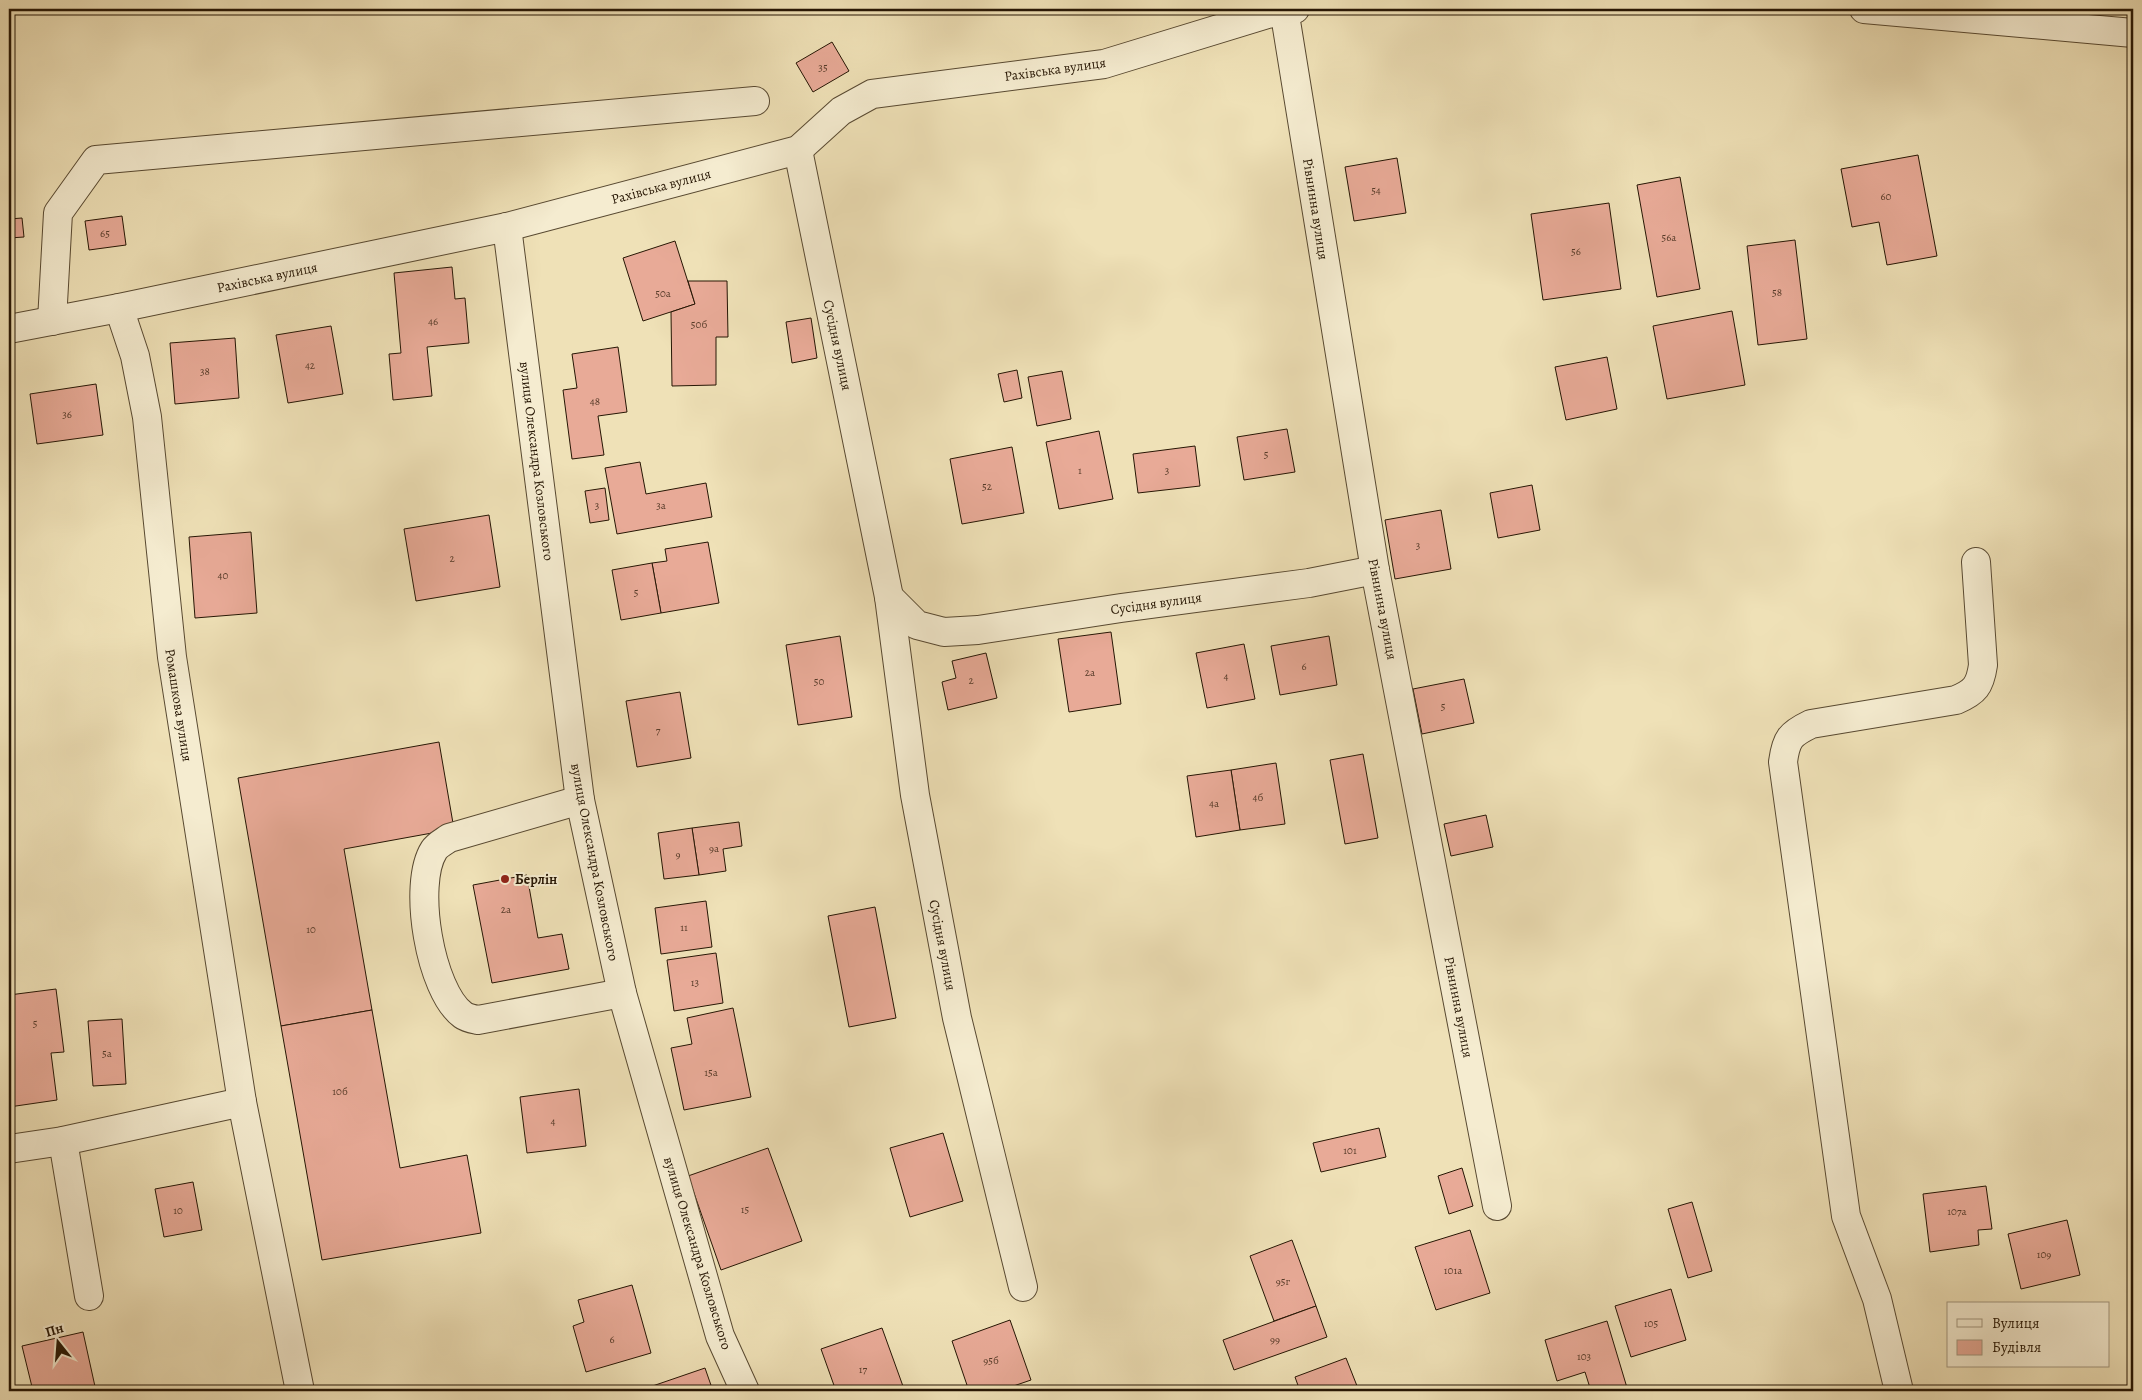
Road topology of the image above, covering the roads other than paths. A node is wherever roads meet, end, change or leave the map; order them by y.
1 (1284, 9) edge
2 (1295, 9) edge
3 (1864, 9) edge
4 (2133, 32) edge
5 (755, 101) dead end
6 (798, 150) junction
7 (507, 227) junction
8 (119, 308) junction
9 (52, 321) junction
10 (9, 329) edge
11 (1976, 562) dead end
12 (1375, 570) junction
13 (889, 597) junction
14 (580, 800) junction
15 (622, 993) junction
16 (242, 1102) junction
17 (63, 1141) junction
18 (9, 1149) edge
19 (1497, 1206) dead end
20 (1023, 1287) dead end
21 (89, 1296) dead end
22 (300, 1391) edge
23 (745, 1391) edge
24 (1899, 1391) edge

1 - 2 street, Рахівська вулиця
1 - 6 street, Рахівська вулиця
1 - 12 street, Рівнинна вулиця
3 - 4 street
5 - 9 street
6 - 7 street, Рахівська вулиця
6 - 13 street, Сусідня вулиця
7 - 8 street, Рахівська вулиця
7 - 14 street, вулиця Олександра Козловського
8 - 9 street, Рахівська вулиця
8 - 16 street, Ромашкова вулиця
9 - 10 street, Рахівська вулиця
11 - 24 street
12 - 13 street, Сусідня вулиця
12 - 19 street, Рівнинна вулиця
13 - 20 street, Сусідня вулиця
14 - 15 street, вулиця Олександра Козловського
14 - 15 street
15 - 23 street, вулиця Олександра Козловського
16 - 17 street
16 - 22 street, Ромашкова вулиця
17 - 18 street
17 - 21 street

